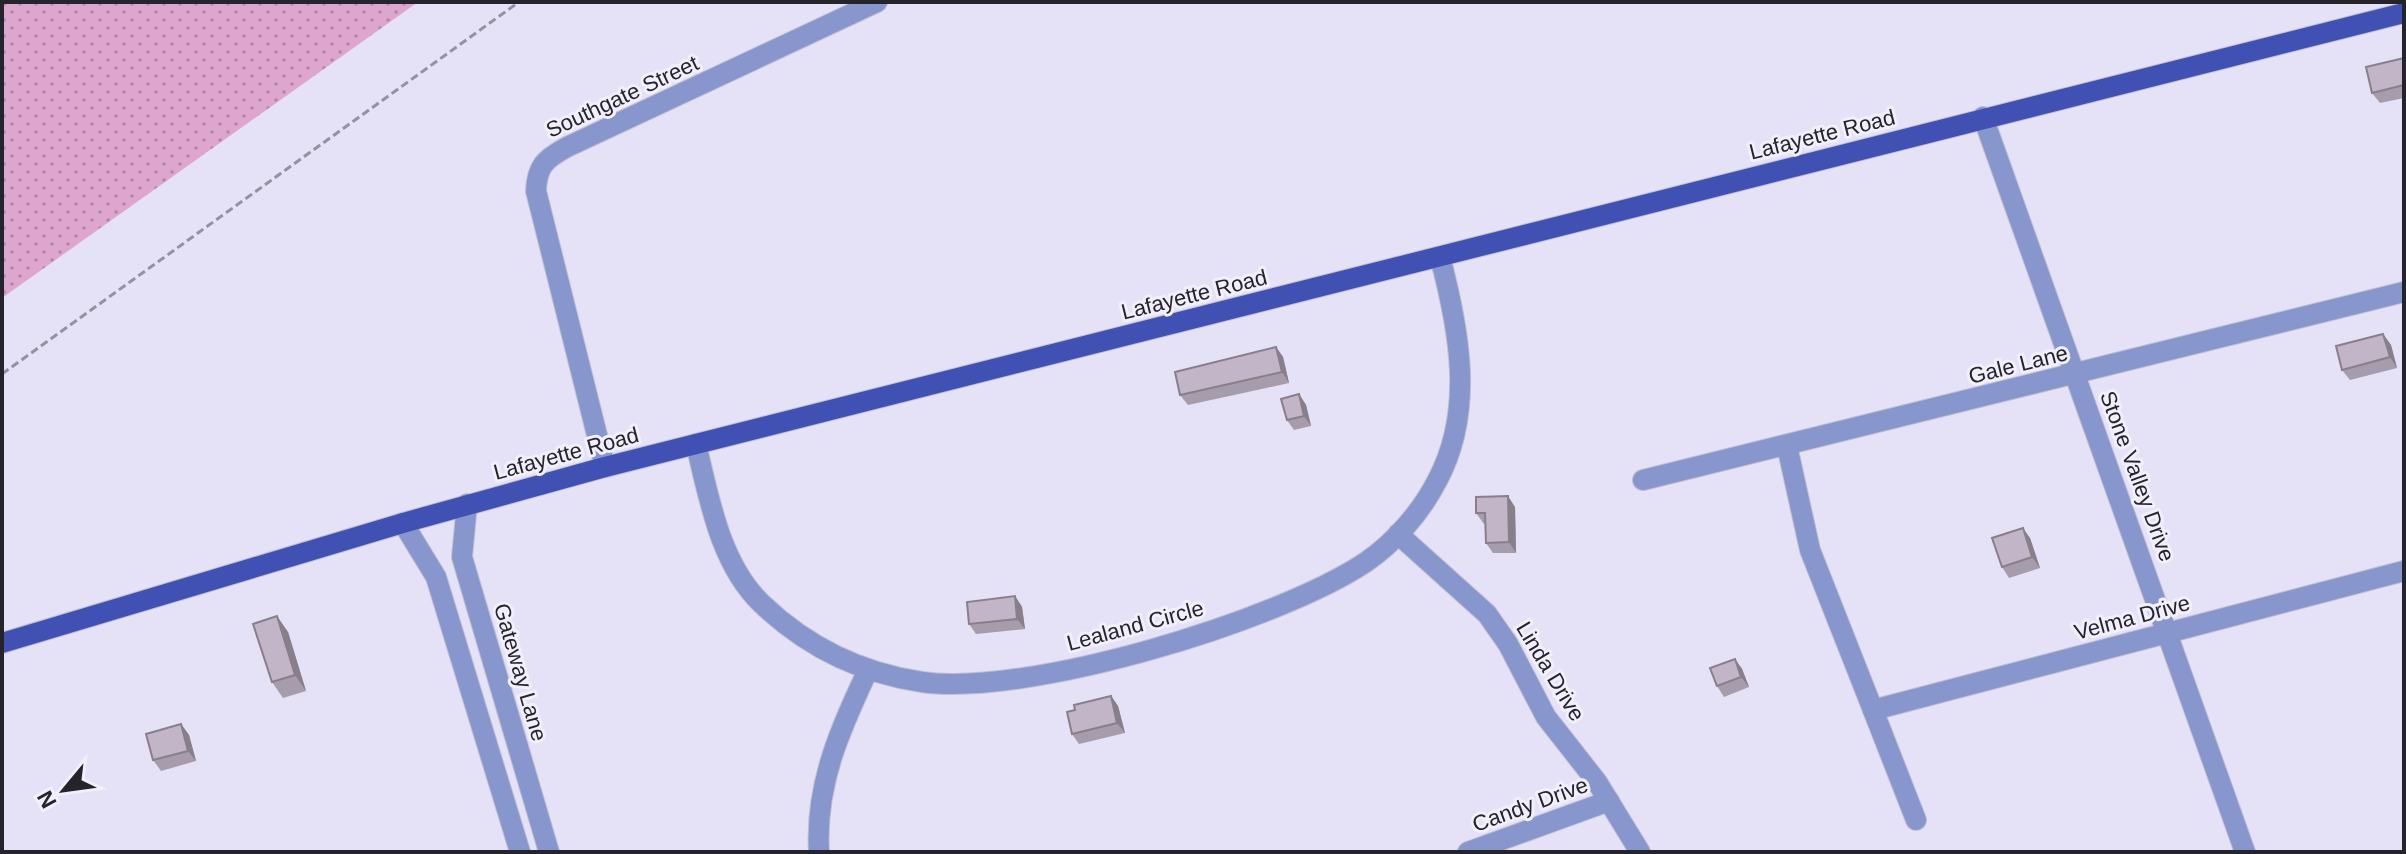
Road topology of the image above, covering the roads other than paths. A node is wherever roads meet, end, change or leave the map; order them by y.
1 (877, 2) edge
2 (2404, 13) edge
3 (1983, 117) junction
4 (1440, 257) junction
5 (2404, 292) edge
6 (2077, 374) junction
7 (696, 444) junction
8 (1787, 446) junction
9 (605, 467) junction
10 (1643, 480) dead end
11 (467, 504) junction
12 (403, 523) junction
13 (1398, 534) junction
14 (2404, 571) edge
15 (475, 603) junction
16 (447, 613) junction
17 (2168, 632) junction
18 (2, 643) edge
19 (868, 670) junction
20 (1873, 710) junction
21 (1609, 801) junction
22 (1916, 820) dead end
23 (547, 846) edge
24 (516, 851) edge
25 (819, 852) edge
26 (1468, 852) edge
27 (1640, 852) edge
28 (2245, 852) edge

1 - 9 street, Southgate Street
2 - 3 main road, Lafayette Road
3 - 4 main road, Lafayette Road
3 - 6 street, Stone Valley Drive
4 - 7 main road, Lafayette Road
4 - 13 street, Lealand Circle
5 - 6 street, Gale Lane
6 - 8 street, Gale Lane
6 - 17 street, Stone Valley Drive
7 - 9 main road, Lafayette Road
7 - 19 street, Lealand Circle
8 - 10 street, Gale Lane
8 - 20 street
9 - 11 main road, Lafayette Road
11 - 12 main road, Lafayette Road
11 - 15 street, Gateway Lane
12 - 16 street
12 - 18 main road, Lafayette Road
13 - 19 street, Lealand Circle
13 - 21 street, Linda Drive
14 - 17 street, Velma Drive
15 - 16 street
15 - 23 street, Gateway Lane
16 - 24 street
17 - 20 street, Velma Drive
17 - 28 street, Stone Valley Drive
19 - 25 street
20 - 22 street
21 - 26 street, Candy Drive
21 - 27 street, Linda Drive
23 - 24 street

